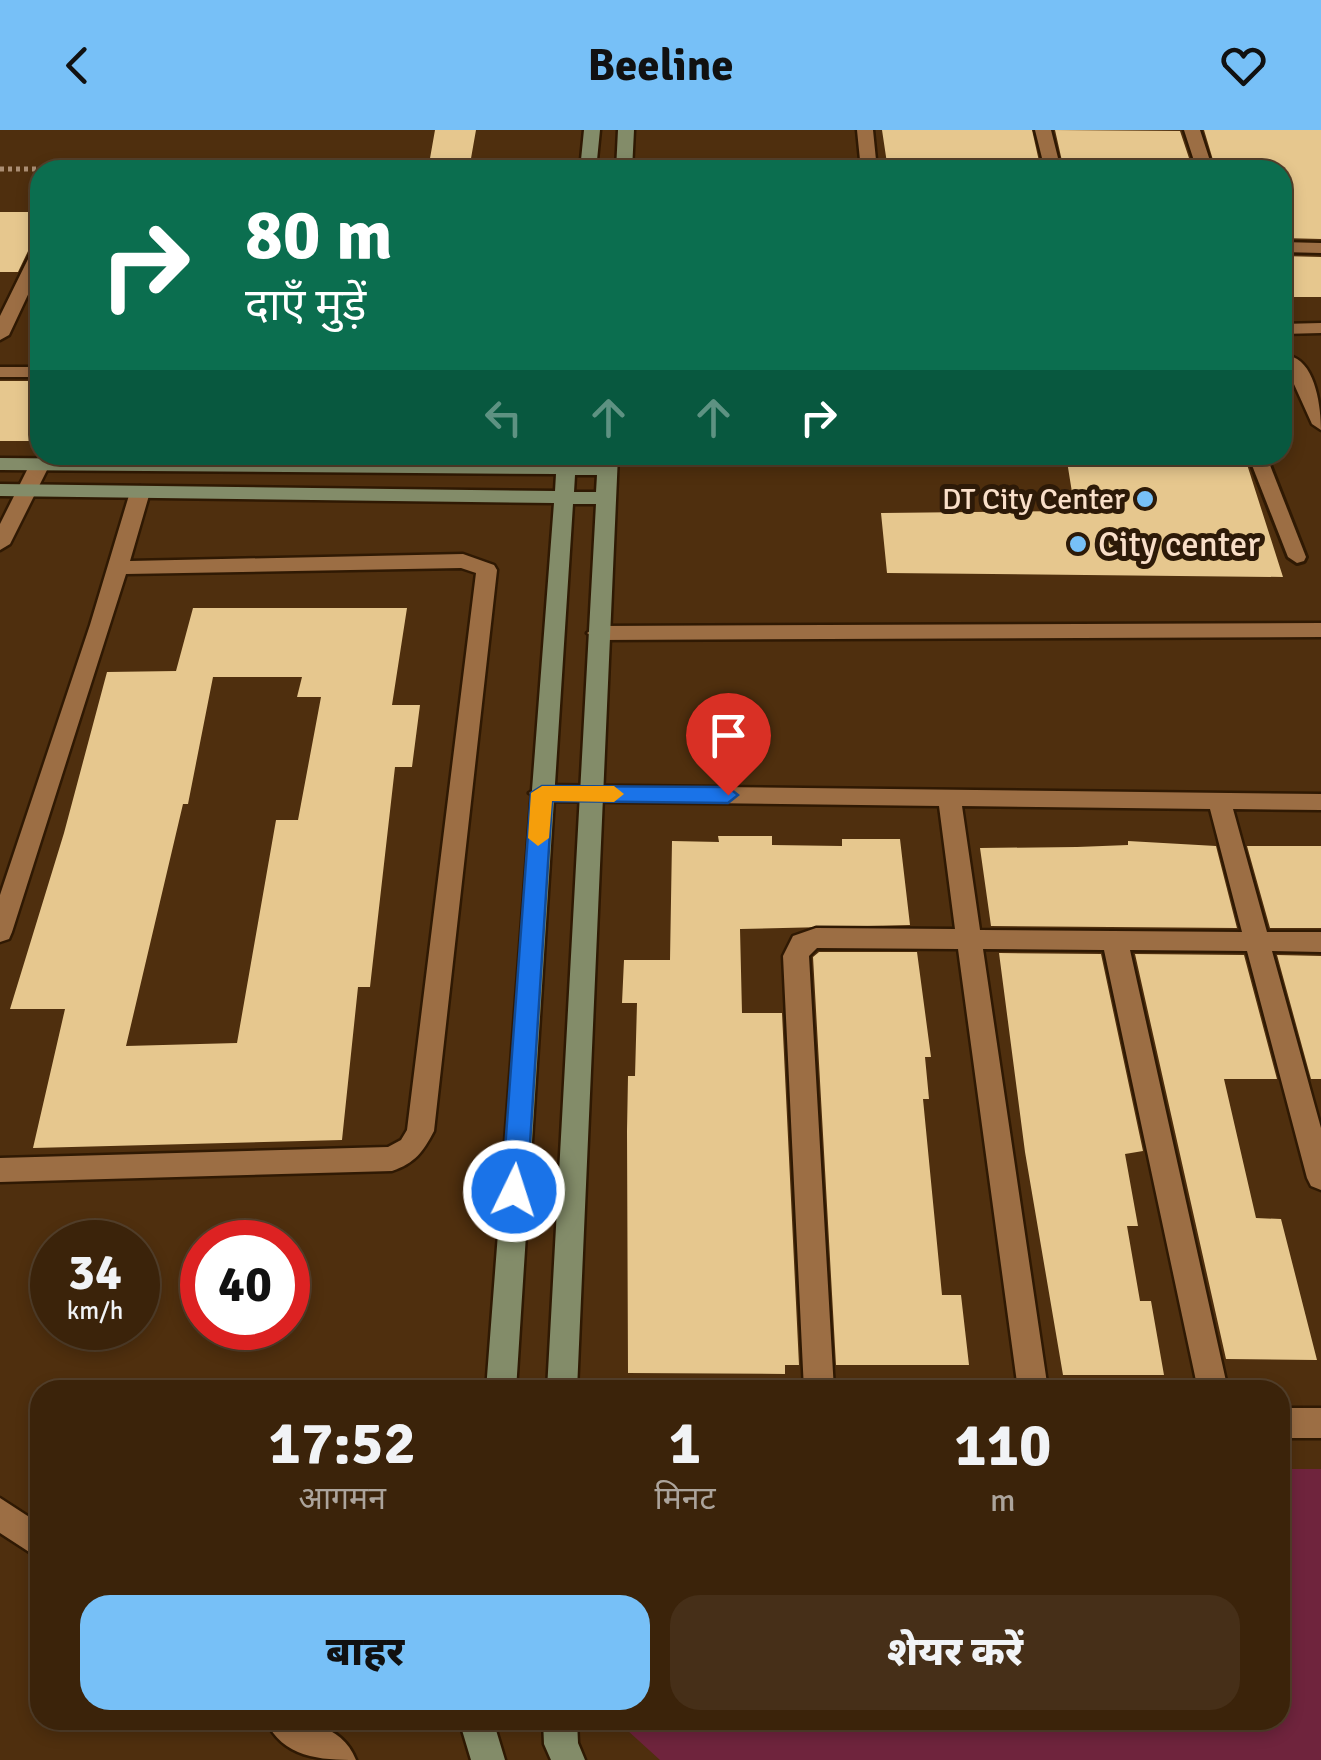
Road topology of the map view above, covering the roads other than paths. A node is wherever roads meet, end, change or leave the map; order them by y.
1 (592, 130) edge
2 (626, 130) edge
3 (865, 130) edge
4 (1043, 130) edge
5 (1192, 130) edge
6 (589, 160) edge
7 (624, 160) edge
8 (868, 160) edge
9 (1050, 160) edge
10 (1201, 160) edge
11 (1292, 247) edge
12 (1321, 248) edge
13 (30, 272) edge
14 (1321, 328) edge
15 (1292, 329) edge
16 (0, 336) edge
17 (1293, 362) dead end
18 (0, 372) edge
19 (30, 372) edge
20 (1321, 424) edge
21 (0, 464) edge
22 (30, 464) edge
23 (40, 465) edge
24 (567, 465) edge
25 (608, 465) edge
26 (1262, 465) edge
27 (0, 490) edge
28 (27, 490) junction
29 (140, 492) junction
30 (564, 498) junction
31 (606, 498) junction
32 (0, 544) edge
33 (1297, 557) dead end
34 (118, 568) junction
35 (1321, 630) edge
36 (598, 634) junction
37 (542, 793) junction
38 (592, 794) junction
39 (948, 797) junction
40 (1219, 801) junction
41 (1321, 802) edge
42 (0, 932) edge
43 (1115, 941) junction
44 (1258, 941) junction
45 (970, 942) junction
46 (1321, 942) edge
47 (0, 1170) edge
48 (1321, 1178) edge
49 (502, 1380) edge
50 (563, 1380) edge
51 (819, 1380) edge
52 (1033, 1380) edge
53 (1211, 1380) edge
54 (1290, 1423) edge
55 (1321, 1424) edge
56 (1, 1517) edge
57 (30, 1537) edge
58 (298, 1730) edge
59 (479, 1730) edge
60 (560, 1730) edge
61 (339, 1760) edge
62 (488, 1760) edge
63 (568, 1760) edge

1 - 6 street
2 - 7 street
3 - 8 street
4 - 9 street
5 - 10 street
11 - 12 street
13 - 16 street
14 - 15 street
17 - 20 street
18 - 19 street
21 - 22 street
23 - 28 street
24 - 30 street
25 - 31 street
26 - 33 lane
27 - 28 street
28 - 29 street
28 - 32 street
29 - 30 street
29 - 34 street
30 - 31 street
30 - 37 street
31 - 36 street
34 - 42 street
34 - 47 street
35 - 36 street
36 - 38 street
37 - 38 street
37 - 49 street
38 - 39 street
38 - 50 street
39 - 40 street
39 - 45 street
40 - 41 street
40 - 44 street
43 - 44 street
43 - 45 street
43 - 53 street
44 - 46 street
44 - 48 street
45 - 51 street
45 - 52 street
54 - 55 street
56 - 57 street
58 - 61 street
59 - 62 street
60 - 63 street

